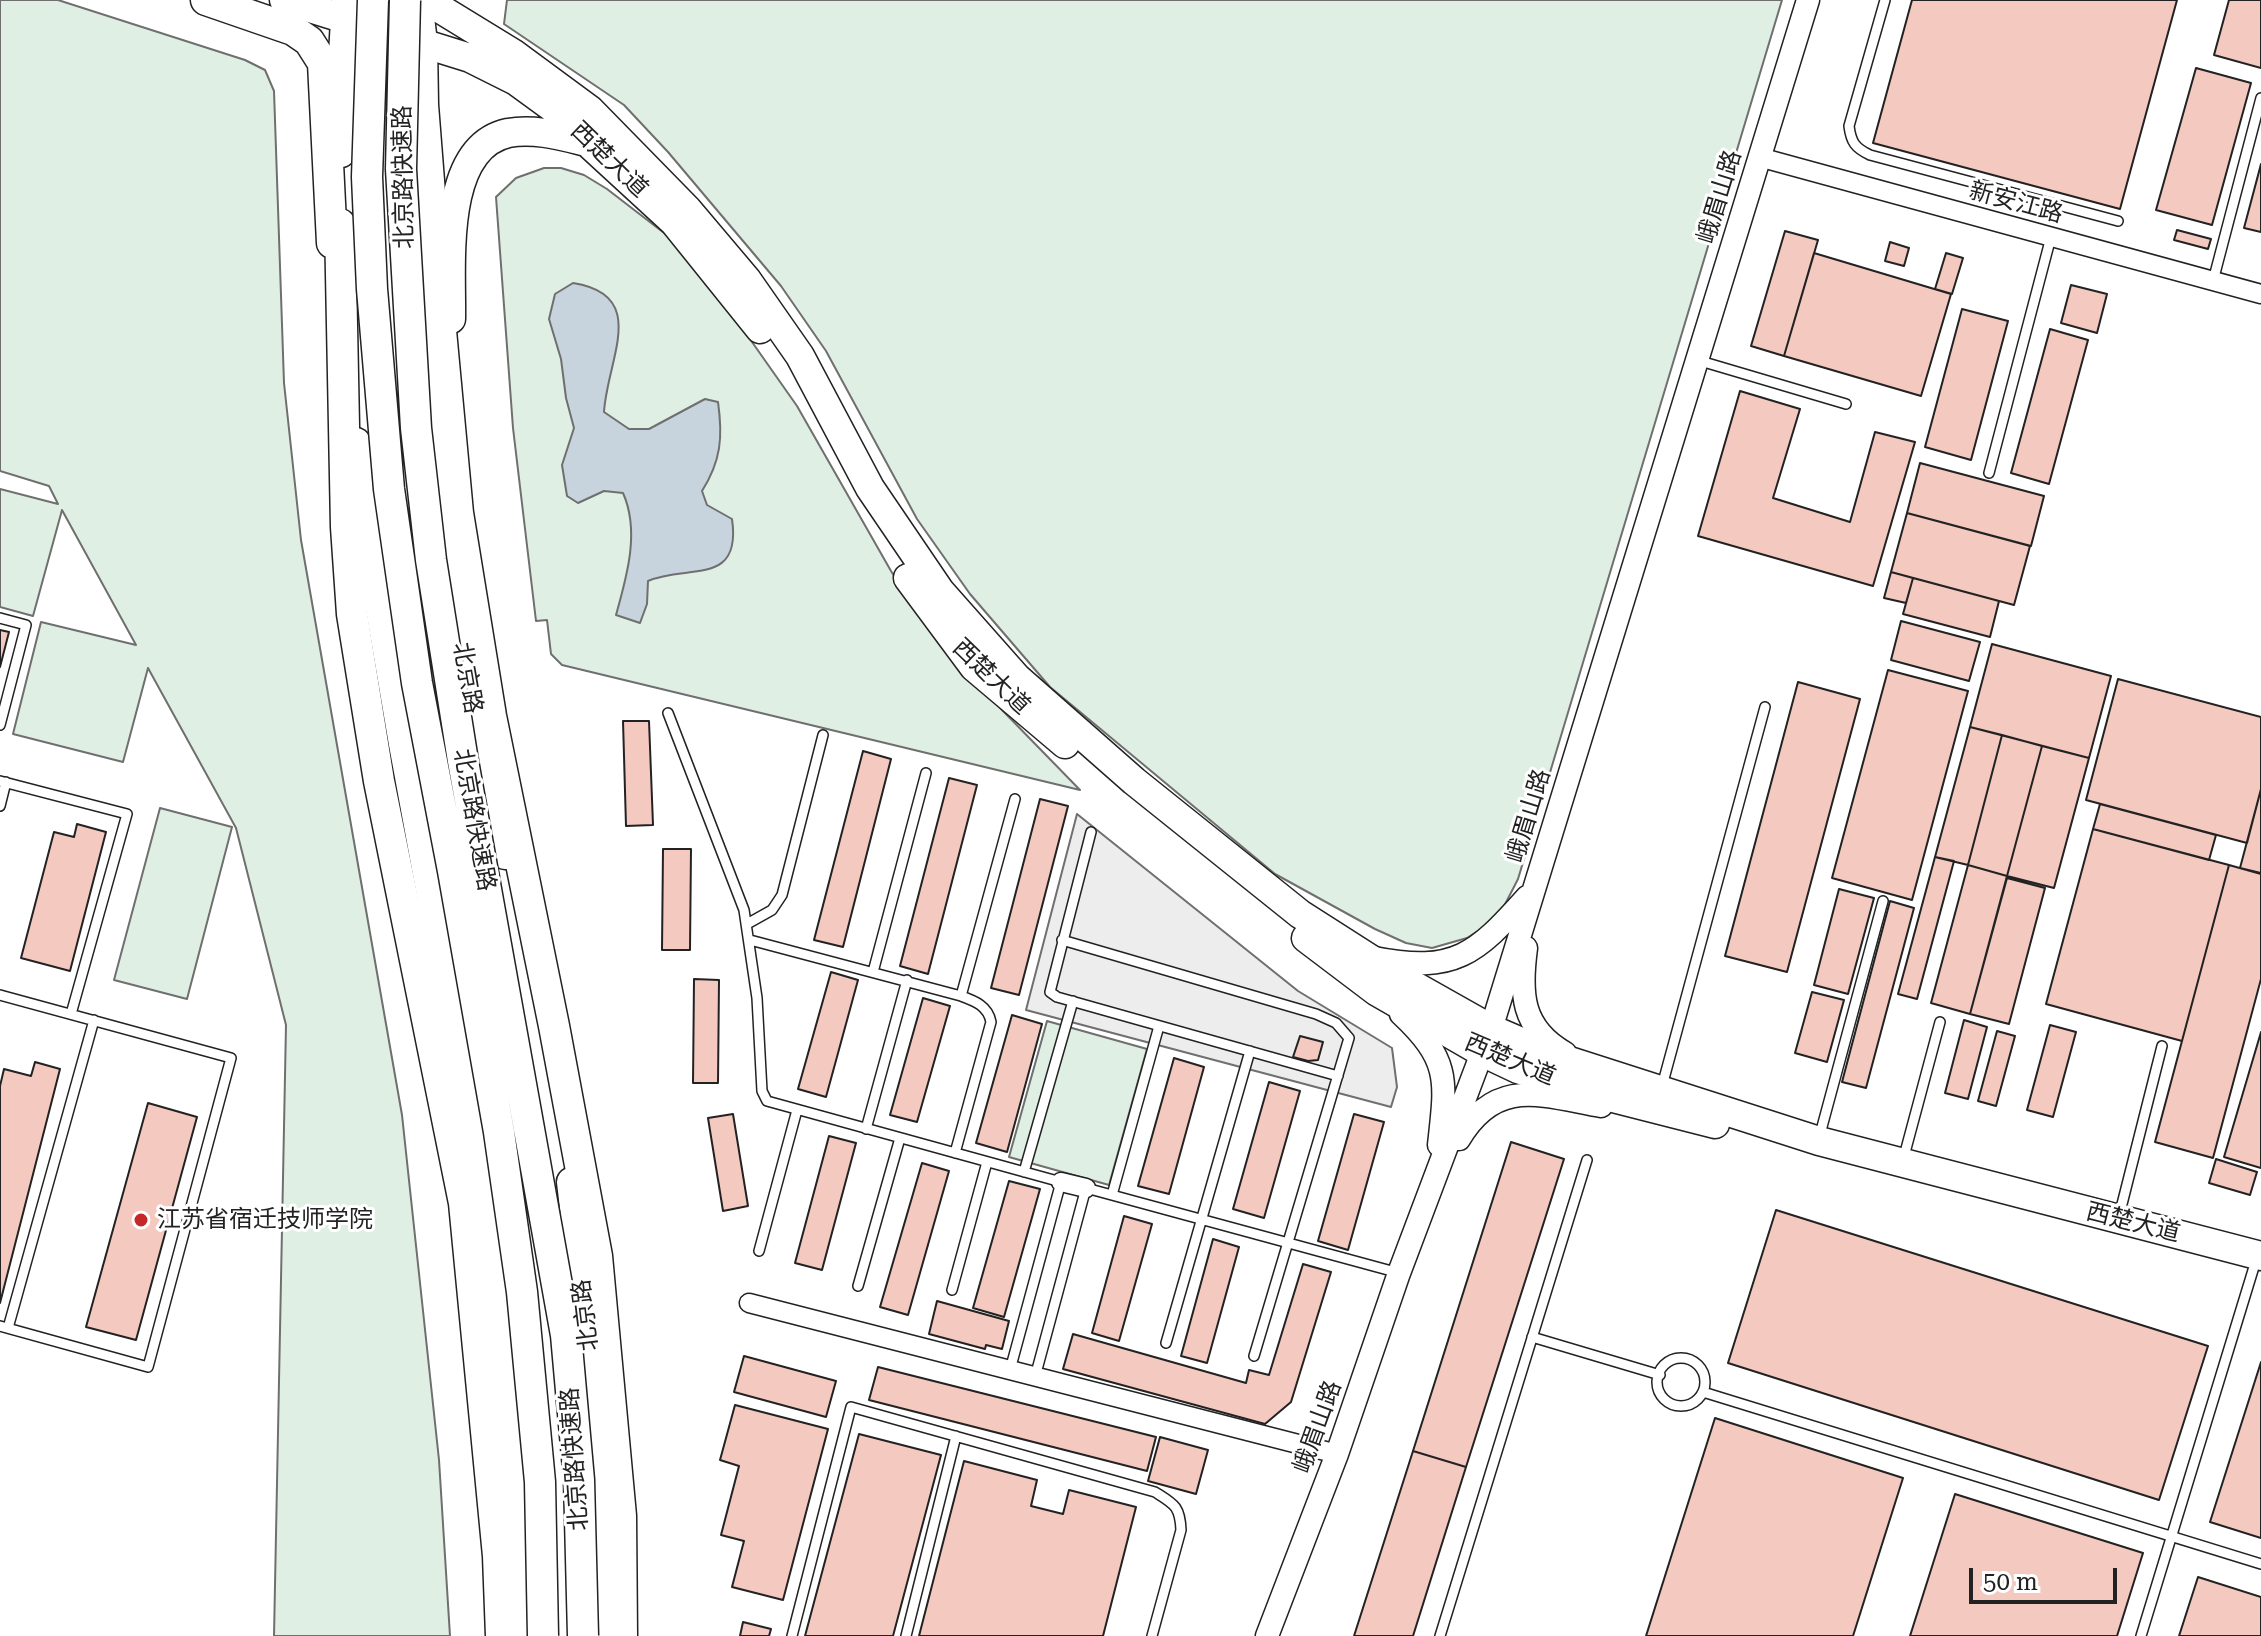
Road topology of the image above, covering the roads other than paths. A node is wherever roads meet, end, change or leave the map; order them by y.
1 (206, 0) edge
2 (284, 0) edge
3 (373, 0) edge
4 (405, 0) edge
5 (416, 0) edge
6 (426, 0) edge
7 (1808, 0) edge
8 (1885, 0) edge
9 (346, 10) edge
10 (417, 41) junction
11 (2261, 98) edge
12 (587, 142) junction
13 (1759, 157) junction
14 (2118, 221) dead end
15 (340, 224) junction
16 (2051, 237) junction
17 (2213, 281) junction
18 (2261, 294) edge
19 (1697, 360) junction
20 (449, 404) junction
21 (1846, 404) dead end
22 (1989, 473) dead end
23 (345, 485) junction
24 (0, 618) edge
25 (1765, 707) dead end
26 (668, 713) dead end
27 (0, 725) edge
28 (823, 735) dead end
29 (926, 773) dead end
30 (3, 782) edge
31 (1015, 799) dead end
32 (0, 806) edge
33 (1091, 832) dead end
34 (1534, 891) junction
35 (1883, 901) dead end
36 (747, 924) junction
37 (750, 940) junction
38 (1062, 940) junction
39 (1365, 956) junction
40 (873, 972) junction
41 (907, 980) junction
42 (1376, 991) junction
43 (0, 995) edge
44 (961, 996) junction
45 (1073, 1001) junction
46 (71, 1014) junction
47 (94, 1020) junction
48 (1940, 1022) dead end
49 (1159, 1026) junction
50 (1487, 1041) junction
51 (2162, 1046) dead end
52 (1250, 1051) junction
53 (1590, 1067) junction
54 (1338, 1076) junction
55 (1662, 1089) junction
56 (797, 1110) junction
57 (1728, 1128) junction
58 (866, 1129) junction
59 (900, 1138) junction
60 (1819, 1141) junction
61 (955, 1153) junction
62 (1587, 1160) dead end
63 (987, 1162) junction
64 (1902, 1163) junction
65 (1024, 1172) junction
66 (1435, 1178) junction
67 (1061, 1182) junction
68 (1086, 1188) junction
69 (1112, 1195) junction
70 (2118, 1219) junction
71 (1202, 1220) junction
72 (1287, 1244) junction
73 (759, 1251) dead end
74 (2259, 1256) edge
75 (1399, 1273) junction
76 (858, 1286) dead end
77 (952, 1290) dead end
78 (749, 1303) dead end
79 (4, 1327) edge
80 (1532, 1337) junction
81 (1166, 1343) dead end
82 (1254, 1356) dead end
83 (1010, 1370) junction
84 (1660, 1375) junction
85 (1035, 1377) junction
86 (1703, 1392) junction
87 (956, 1436) junction
88 (1337, 1454) junction
89 (2173, 1537) junction
90 (2261, 1564) edge
91 (501, 1636) edge
92 (522, 1636) edge
93 (543, 1636) edge
94 (583, 1636) edge
95 (598, 1636) edge
96 (622, 1636) edge
97 (792, 1636) edge
98 (906, 1636) edge
99 (1152, 1636) edge
100 (1267, 1636) edge
101 (1440, 1636) edge
102 (2141, 1636) edge

1 - 23 highway
2 - 9 main road, 西楚大道
3 - 93 highway, 北京路快速路, bridge
4 - 94 highway, 北京路快速路, bridge
5 - 10 highway
6 - 39 main road, 西楚大道
7 - 13 street, 峨眉山路
8 - 14 lane
9 - 10 main road, 西楚大道
9 - 15 main road
10 - 12 main road, 西楚大道
10 - 20 highway
10 - 95 main road, 北京路
11 - 17 lane
12 - 20 main road
12 - 42 main road, 西楚大道
13 - 16 street, 新安江路
13 - 19 street, 峨眉山路
15 - 23 highway
15 - 92 main road
16 - 17 street, 新安江路
16 - 22 lane
17 - 18 street, 新安江路
19 - 21 lane
19 - 34 street, 峨眉山路
20 - 96 highway
23 - 91 highway
24 - 27 lane
25 - 55 lane
26 - 36 lane
28 - 36 lane
29 - 40 lane
30 - 32 lane
30 - 46 lane
31 - 44 lane
33 - 38 lane
34 - 39 street
34 - 50 street, 峨眉山路
34 - 53 street
35 - 60 lane
36 - 37 lane
37 - 40 lane
37 - 56 lane
38 - 45 lane
38 - 54 lane
39 - 50 main road, 西楚大道
40 - 41 lane
41 - 44 lane
41 - 58 lane
42 - 50 main road, 西楚大道
42 - 66 street
43 - 46 lane
44 - 61 lane
45 - 49 lane
45 - 65 lane
46 - 47 lane
47 - 79 lane
47 - 79 lane
48 - 64 lane
49 - 52 lane
49 - 69 lane
50 - 53 main road, 西楚大道
50 - 57 main road, 西楚大道
50 - 66 street, 峨眉山路
51 - 70 lane
52 - 54 lane
52 - 71 lane
53 - 55 main road, 西楚大道
54 - 72 lane
55 - 60 main road, 西楚大道
56 - 58 lane
56 - 73 lane
57 - 60 main road, 西楚大道
57 - 66 street
58 - 59 lane
59 - 61 lane
59 - 76 lane
60 - 64 main road, 西楚大道
61 - 63 lane
62 - 80 lane
63 - 65 lane
63 - 77 lane
64 - 70 main road, 西楚大道
65 - 67 lane
66 - 75 street, 峨眉山路
67 - 68 street
67 - 83 lane
68 - 69 lane
68 - 85 lane
69 - 71 lane
70 - 74 main road, 西楚大道
71 - 72 lane
71 - 81 lane
72 - 75 lane
72 - 82 lane
74 - 89 lane
75 - 88 street, 峨眉山路
78 - 83 street
80 - 84 lane
80 - 101 lane
83 - 85 street
84 - 86 lane
84 - 86 lane
85 - 88 street
86 - 89 lane
87 - 97 lane
87 - 98 lane
87 - 99 lane
88 - 100 street, 峨眉山路
89 - 90 lane
89 - 102 lane

